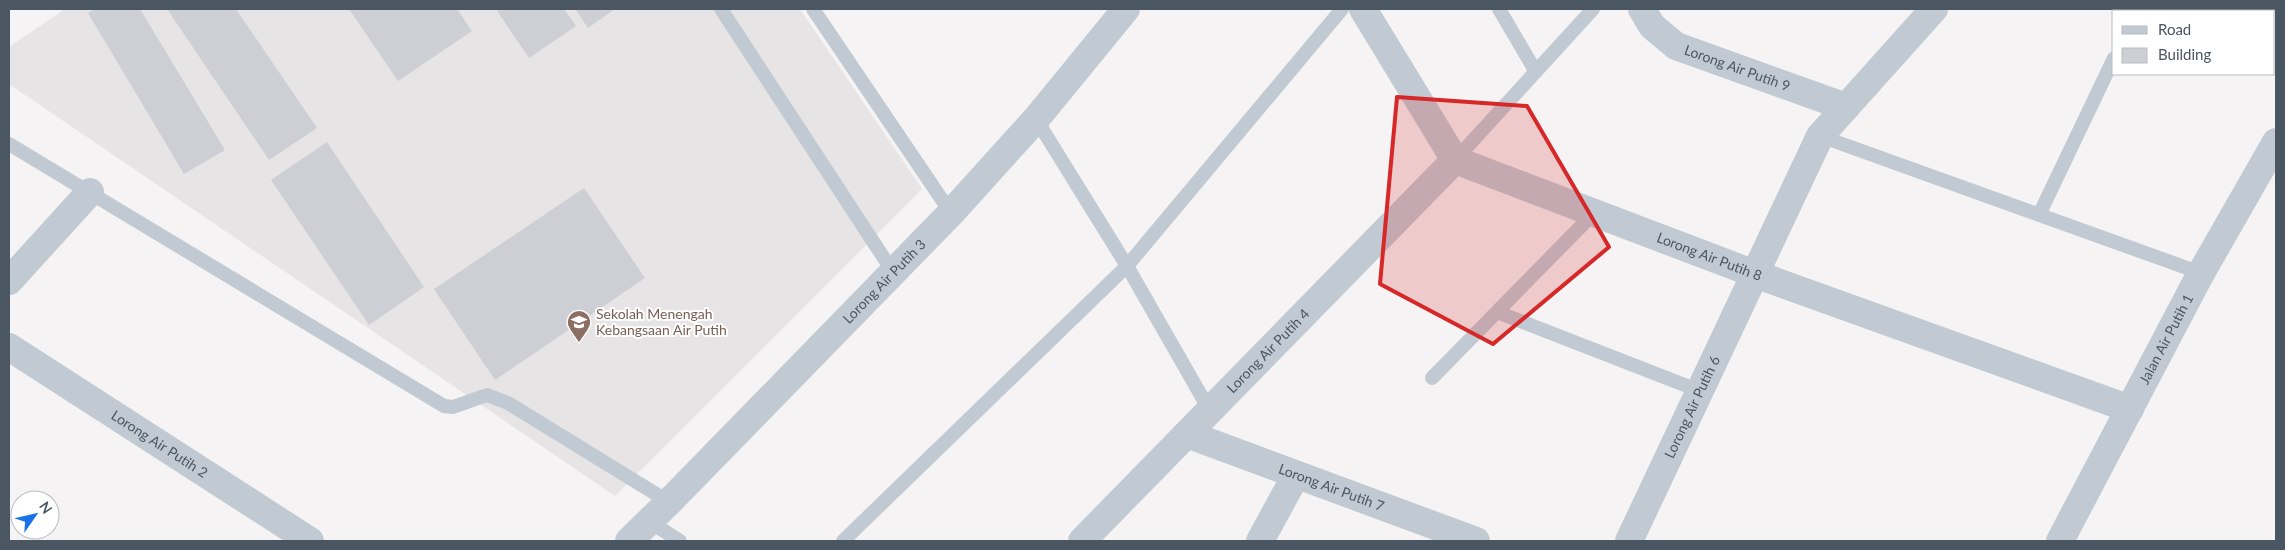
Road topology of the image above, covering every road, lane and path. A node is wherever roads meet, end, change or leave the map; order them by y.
1 (721, 9) edge
2 (813, 9) edge
3 (1126, 9) edge
4 (1342, 9) edge
5 (1363, 9) edge
6 (1499, 9) edge
7 (1593, 9) edge
8 (1642, 9) edge
9 (1934, 9) edge
10 (2112, 62) edge
11 (1536, 72) junction
12 (1846, 107) junction
13 (1036, 119) junction
14 (1820, 136) junction
15 (2276, 142) edge
16 (9, 144) edge
17 (1455, 160) junction
18 (90, 192) junction
19 (951, 213) junction
20 (1594, 213) junction
21 (2040, 215) junction
22 (1127, 266) junction
23 (893, 272) junction
24 (2201, 273) junction
25 (1755, 274) junction
26 (9, 281) edge
27 (1497, 312) junction
28 (9, 347) edge
29 (1432, 378) dead end
30 (1700, 391) junction
31 (2130, 409) junction
32 (1210, 411) junction
33 (1187, 434) junction
34 (1296, 475) junction
35 (669, 502) junction
36 (650, 522) junction
37 (1447, 536) edge
38 (310, 541) edge
39 (629, 541) edge
40 (680, 541) edge
41 (844, 541) edge
42 (1082, 541) edge
43 (1260, 541) edge
44 (1476, 541) edge
45 (1629, 541) edge
46 (2060, 541) edge

1 - 23 lane
2 - 19 lane
3 - 13 street, Lorong Air Putih 3
4 - 22 lane
5 - 17 street
6 - 11 lane
7 - 11 lane
8 - 12 street, Lorong Air Putih 9
9 - 12 street, Lorong Air Putih 6
10 - 21 lane
11 - 17 lane
12 - 14 street, Lorong Air Putih 6
13 - 19 street, Lorong Air Putih 3
13 - 22 lane
14 - 21 lane
14 - 25 street, Lorong Air Putih 6
15 - 24 street, Jalan Air Putih 1
16 - 18 lane
17 - 20 street, Lorong Air Putih 8
17 - 32 street, Lorong Air Putih 4
18 - 26 street
18 - 35 lane
19 - 23 street, Lorong Air Putih 3
20 - 25 street, Lorong Air Putih 8
20 - 27 lane
21 - 24 lane
22 - 32 lane
22 - 41 lane
23 - 35 street, Lorong Air Putih 3
24 - 31 street, Jalan Air Putih 1
25 - 30 street, Lorong Air Putih 6
25 - 31 street, Lorong Air Putih 8
27 - 29 lane
27 - 30 lane
28 - 38 street, Lorong Air Putih 2
30 - 45 street, Lorong Air Putih 6
31 - 46 street, Jalan Air Putih 1
32 - 33 street, Lorong Air Putih 4
33 - 34 street, Lorong Air Putih 7
33 - 42 street, Lorong Air Putih 4
34 - 37 street, Lorong Air Putih 7
34 - 43 street
35 - 36 street, Lorong Air Putih 3
36 - 39 street, Lorong Air Putih 3
36 - 40 lane
37 - 44 street, Lorong Air Putih 7

